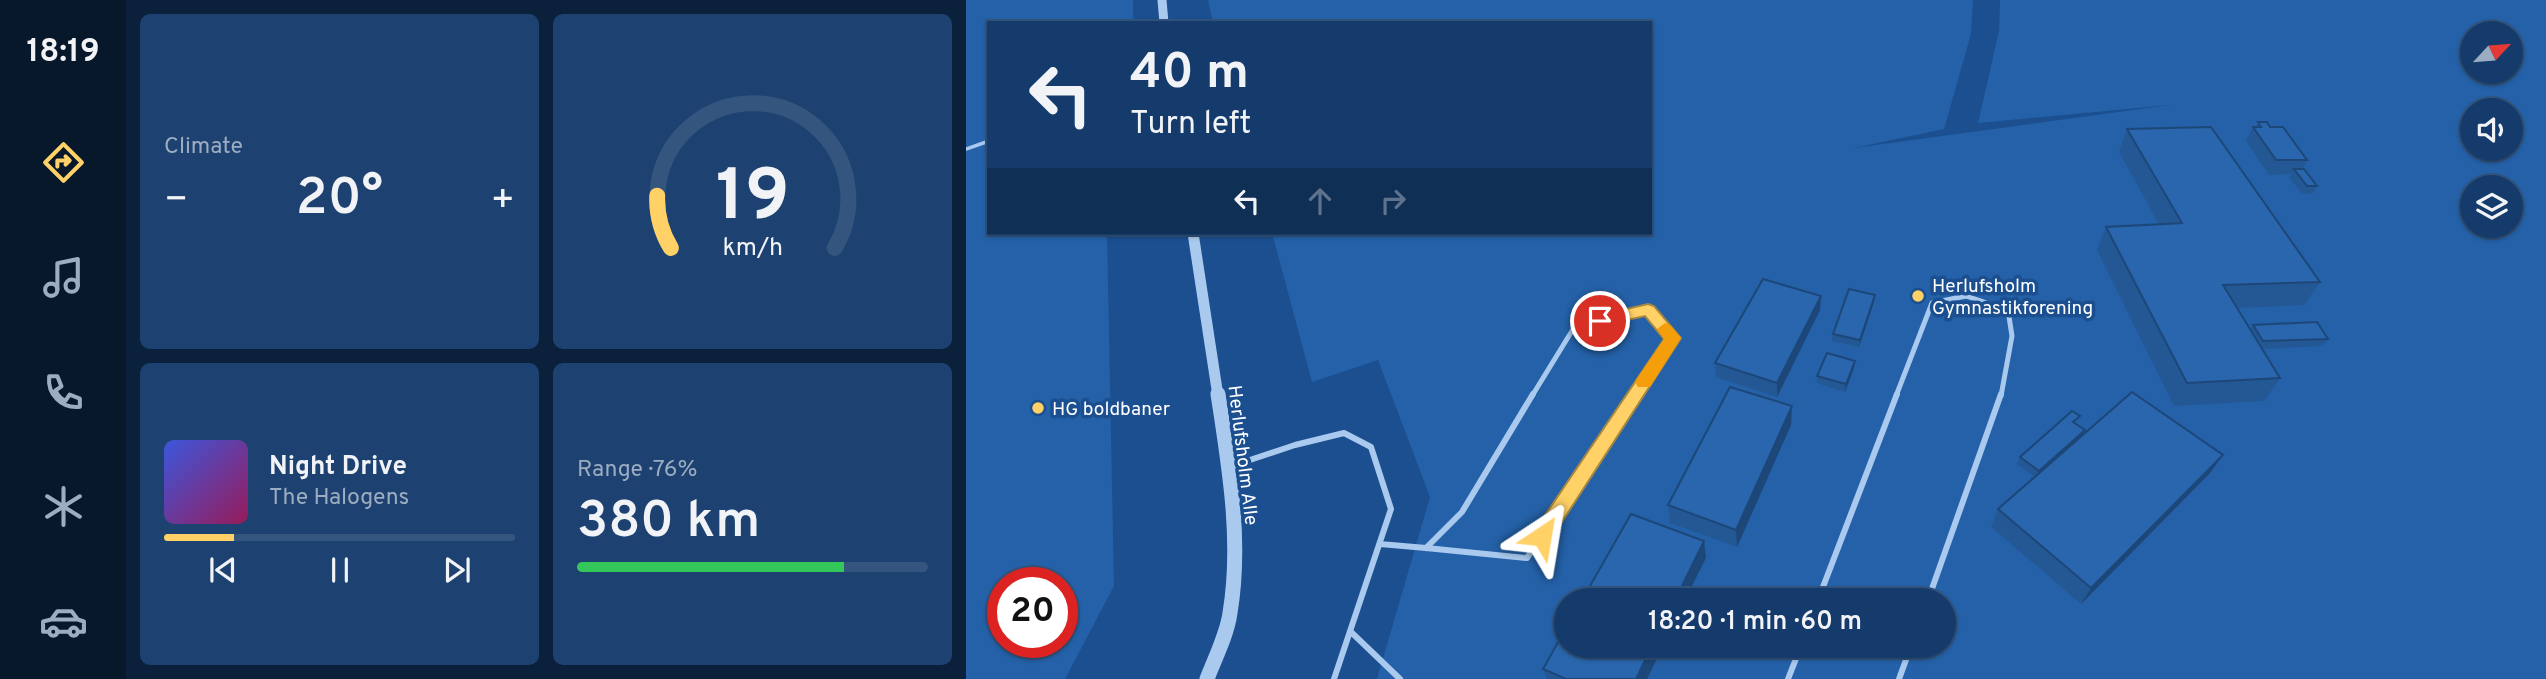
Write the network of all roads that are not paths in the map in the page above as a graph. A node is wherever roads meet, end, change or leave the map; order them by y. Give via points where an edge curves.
1 (1162, 0) edge
2 (1164, 21) edge
3 (987, 142) edge
4 (966, 149) edge
5 (1193, 235) edge
6 (1229, 467) junction
7 (1380, 544) junction
8 (1425, 549) junction
9 (1823, 588) edge
10 (1932, 588) edge
11 (1350, 631) junction
12 (1796, 658) edge
13 (1907, 658) edge
14 (1207, 679) edge
15 (1334, 679) edge
16 (1400, 679) edge
17 (1788, 679) edge
18 (1899, 679) edge

1 - 2 street
3 - 4 lane
5 - 6 street, Herlufsholm Alle
6 - 7 lane via 1344,433 1371,447 1391,509
6 - 14 street, Herlufsholm Alle via 1236,542 1230,615
7 - 8 lane
7 - 11 lane
8 - 8 lane via 1527,558 1673,338 1648,310 1575,326 1462,512
9 - 10 lane via 1932,303 1966,296 2008,310 2012,335 1999,405
11 - 15 lane
11 - 16 lane
12 - 17 lane
13 - 18 lane

